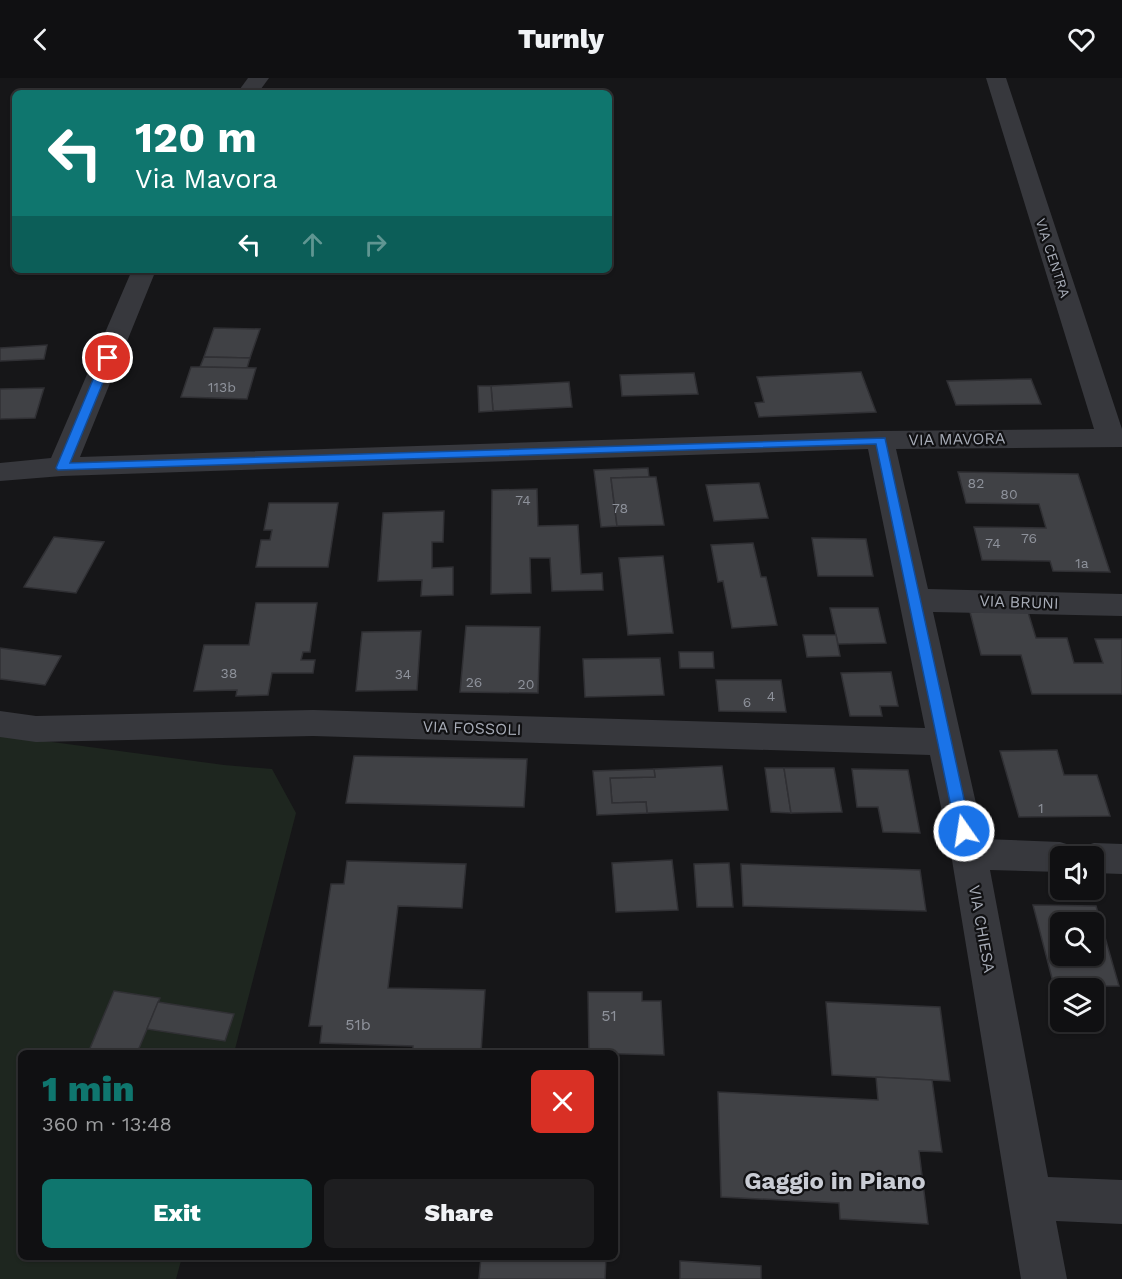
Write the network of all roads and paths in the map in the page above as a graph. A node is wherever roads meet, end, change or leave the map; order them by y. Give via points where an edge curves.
1 (260, 78) edge
2 (996, 78) edge
3 (250, 90) edge
4 (143, 273) edge
5 (1116, 438) edge
6 (880, 440) junction
7 (62, 468) junction
8 (0, 472) edge
9 (916, 600) junction
10 (1122, 605) edge
11 (0, 724) edge
12 (944, 742) junction
13 (969, 854) junction
14 (1050, 857) edge
15 (1104, 858) edge
16 (1122, 859) edge
17 (1029, 1198) junction
18 (1122, 1203) edge
19 (1044, 1279) edge

1 - 3 street
2 - 5 street, VIA CENTRA
4 - 7 street
5 - 6 street, VIA MAVORA
6 - 7 street, VIA MAVORA
6 - 9 street, VIA CHIESA
7 - 8 street, VIA MAVORA
9 - 10 street, VIA BRUNI
9 - 12 street, VIA CHIESA
11 - 12 street, VIA FOSSOLI via 48,729 313,723
12 - 13 street, VIA CHIESA
13 - 14 street
13 - 17 street, VIA CHIESA
15 - 16 street
17 - 18 street
17 - 19 street, VIA CHIESA

